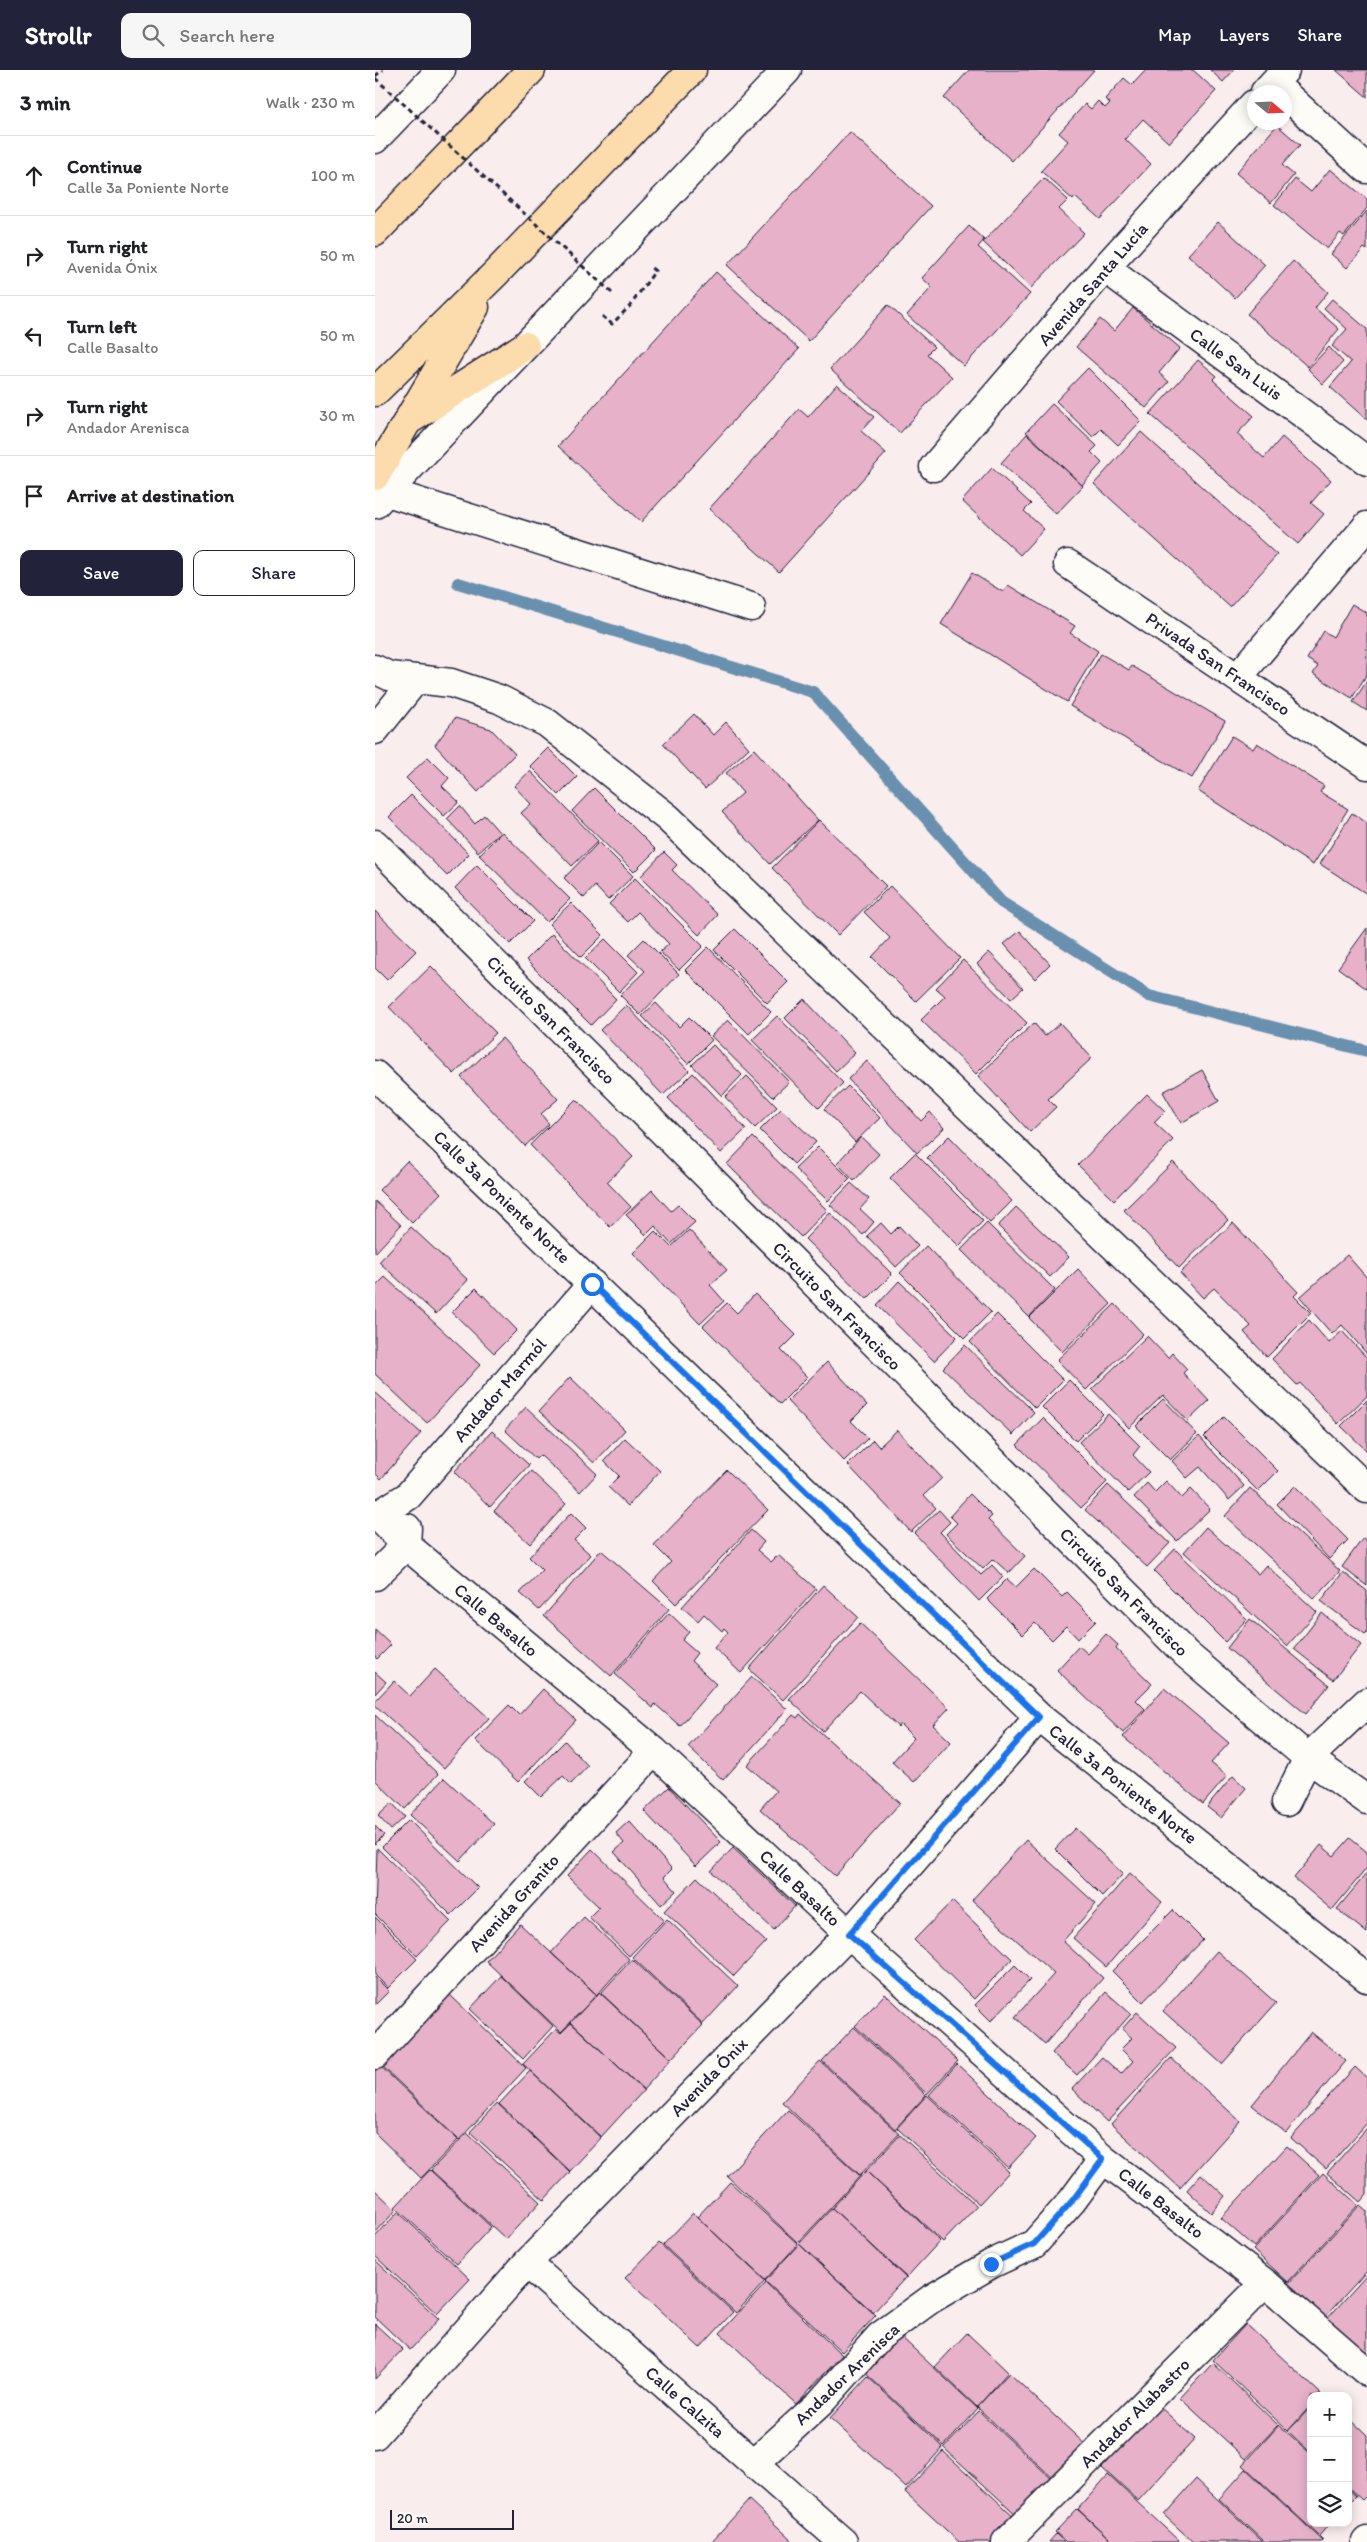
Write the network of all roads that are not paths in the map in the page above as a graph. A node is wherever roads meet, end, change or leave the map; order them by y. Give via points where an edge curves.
1 (441, 70) edge
2 (531, 70) edge
3 (692, 70) edge
4 (787, 70) edge
5 (1292, 99) edge
6 (1247, 113) edge
7 (375, 139) edge
8 (1367, 169) edge
9 (385, 217) edge
10 (375, 232) edge
11 (1105, 268) junction
12 (495, 274) junction
13 (525, 346) junction
14 (375, 392) edge
15 (405, 423) junction
16 (375, 440) edge
17 (1367, 461) edge
18 (934, 466) dead end
19 (379, 491) edge
20 (1367, 526) edge
21 (1068, 564) dead end
22 (751, 607) dead end
23 (375, 669) edge
24 (1238, 677) junction
25 (416, 679) junction
26 (375, 730) edge
27 (1367, 765) edge
28 (375, 844) edge
29 (375, 1075) edge
30 (592, 1284) junction
31 (1367, 1489) edge
32 (408, 1496) junction
33 (376, 1515) edge
34 (406, 1545) junction
35 (375, 1576) edge
36 (1367, 1702) edge
37 (1039, 1717) junction
38 (654, 1751) junction
39 (1308, 1758) junction
40 (1367, 1800) edge
41 (1286, 1802) dead end
42 (849, 1934) junction
43 (1367, 1978) edge
44 (375, 2055) edge
45 (1103, 2159) junction
46 (527, 2263) junction
47 (1265, 2284) junction
48 (1367, 2372) edge
49 (375, 2434) edge
50 (754, 2463) junction
51 (843, 2542) edge
52 (1006, 2542) edge

1 - 7 street
2 - 9 highway
3 - 12 highway
4 - 13 street
5 - 8 street
6 - 11 street, Avenida Santa Lucía
9 - 10 highway
11 - 17 street, Calle San Luis
11 - 18 street, Avenida Santa Lucía
12 - 14 highway
12 - 15 highway
13 - 15 highway
13 - 19 street
15 - 16 highway
15 - 19 highway
19 - 22 street
20 - 24 street
21 - 24 street, Privada San Francisco
23 - 25 street via 389,676
24 - 27 street, Privada San Francisco
25 - 26 street
25 - 31 street via 451,683 499,699 547,723 668,818
28 - 39 street, Circuito San Francisco via 1186,1654
29 - 30 street, Calle 3a Poniente Norte
30 - 32 street, Andador Marmól
30 - 37 street, Calle 3a Poniente Norte
32 - 33 street, Andador Marmól
32 - 34 street
33 - 34 street, Calle Basalto
34 - 35 street
34 - 38 street, Calle Basalto
36 - 39 street
37 - 42 street, Avenida Ónix
37 - 43 street, Calle 3a Poniente Norte
38 - 42 street, Calle Basalto
38 - 44 street, Avenida Granito
39 - 40 street, Circuito San Francisco
39 - 41 street
42 - 45 street, Calle Basalto
42 - 46 street, Avenida Ónix
45 - 47 street, Calle Basalto
45 - 50 street, Andador Arenisca via 1034,2244 991,2264 931,2299 880,2336 820,2403
46 - 49 street, Avenida Ónix
46 - 50 street, Calle Calzita
47 - 48 street, Calle Basalto
47 - 52 street, Andador Alabastro
50 - 51 street, Calle Calzita

